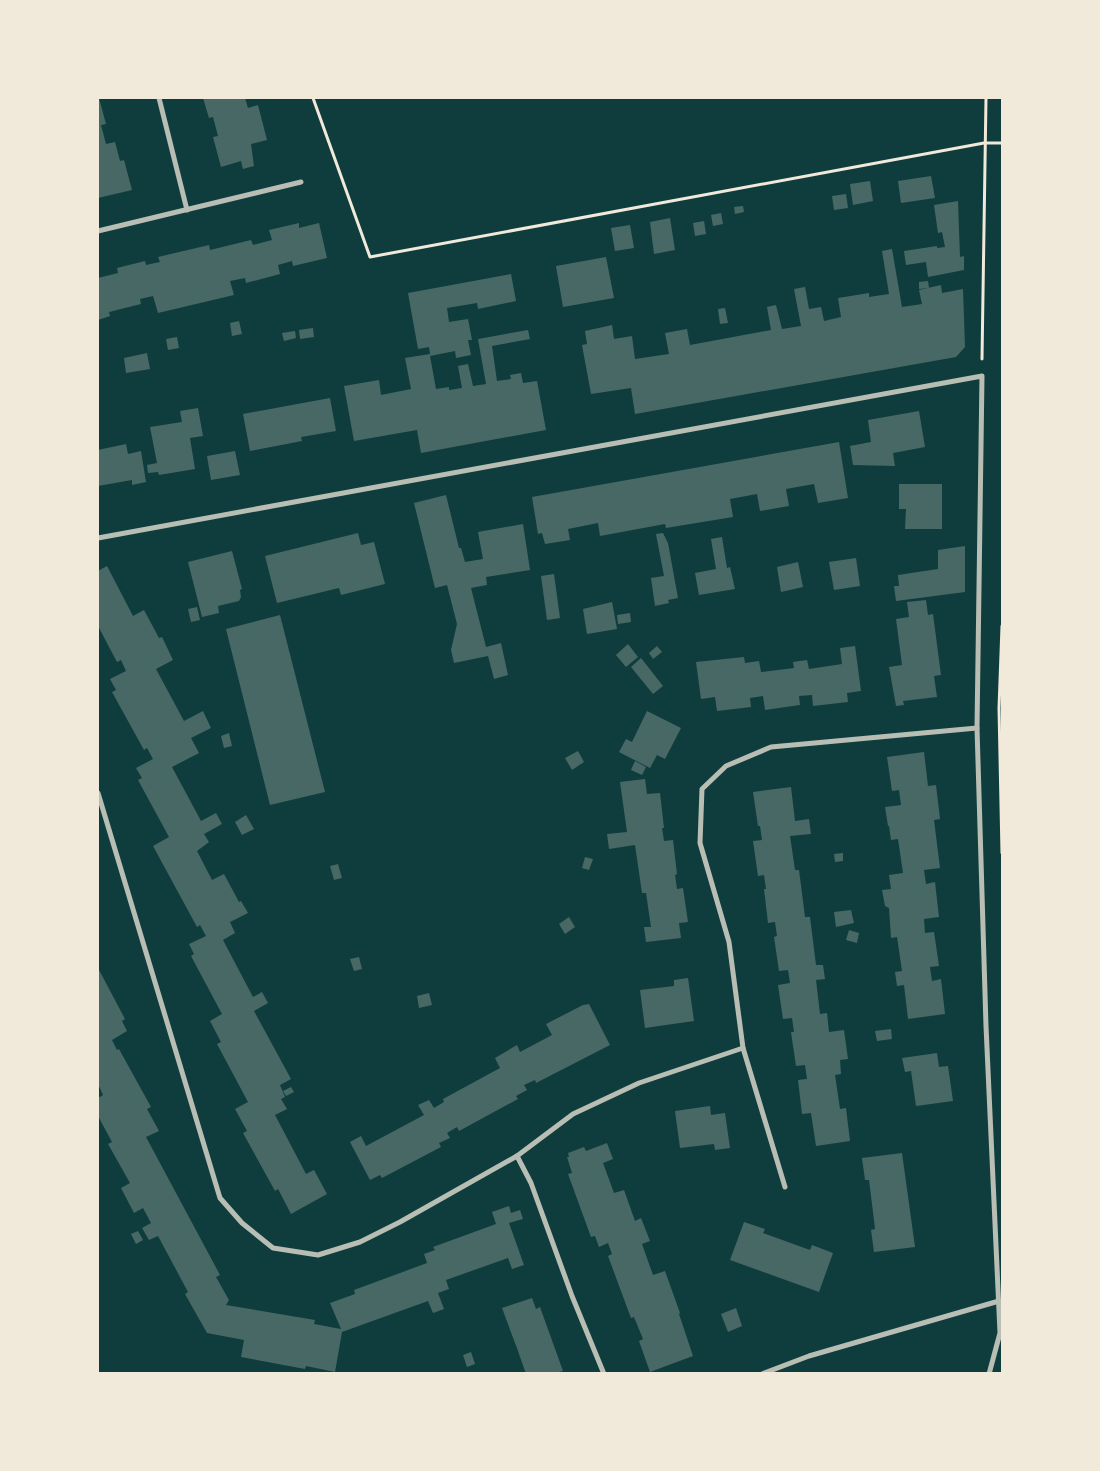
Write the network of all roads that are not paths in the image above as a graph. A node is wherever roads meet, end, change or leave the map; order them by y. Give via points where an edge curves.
1 (159, 98) edge
2 (301, 182) dead end
3 (187, 210) junction
4 (98, 231) edge
5 (98, 538) edge
6 (977, 728) junction
7 (98, 793) edge
8 (744, 1048) junction
9 (517, 1156) junction
10 (785, 1187) dead end
11 (999, 1301) junction
12 (604, 1374) edge
13 (762, 1374) edge
14 (989, 1374) edge

1 - 3 street
2 - 3 street
3 - 4 street
5 - 6 street via 982,376
6 - 8 street via 770,747 726,766 702,789 700,844 729,942
6 - 11 street
7 - 9 street via 220,1198 242,1223 273,1248 318,1255 360,1242
8 - 9 street via 639,1084 581,1110
8 - 10 street
9 - 12 street via 531,1183
11 - 13 street via 809,1356
11 - 14 street via 1000,1333

